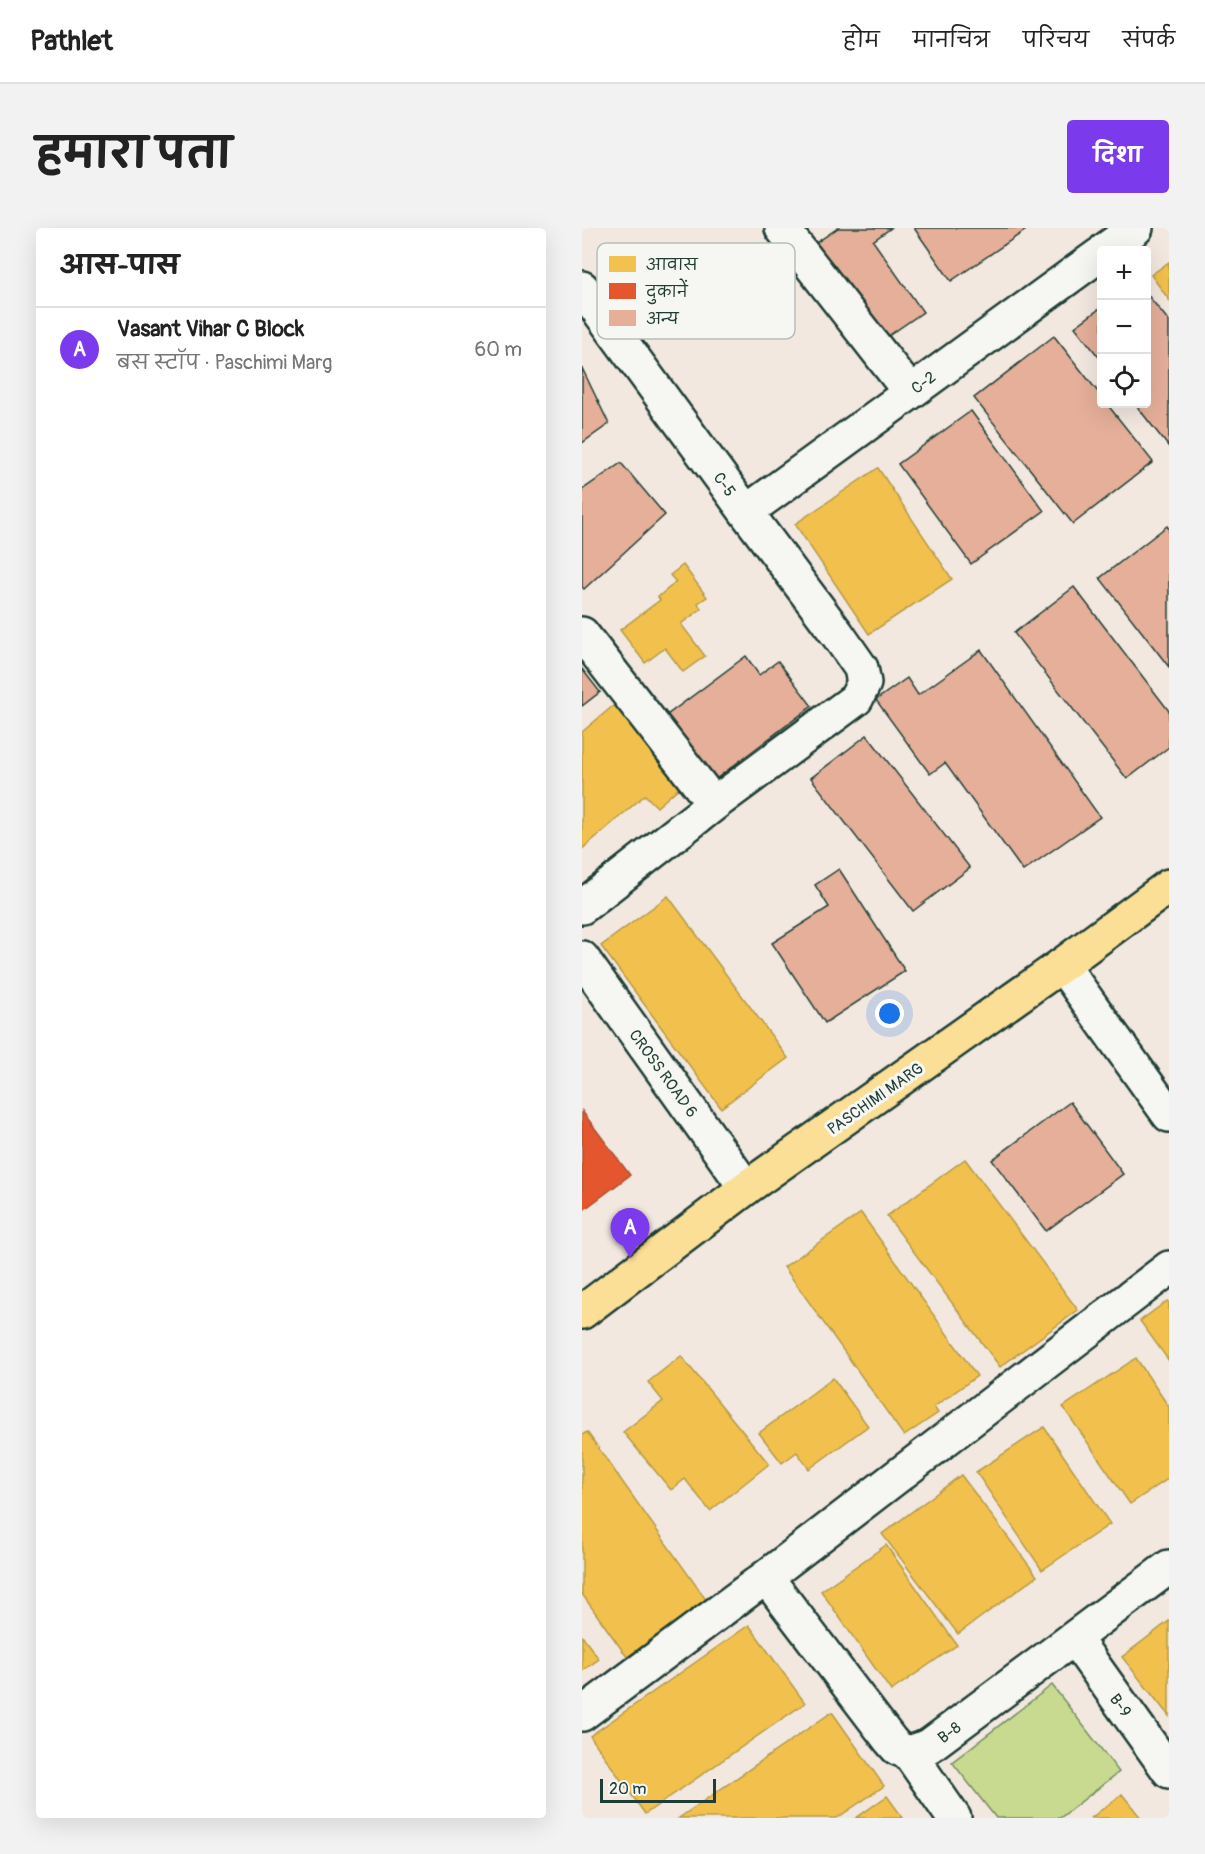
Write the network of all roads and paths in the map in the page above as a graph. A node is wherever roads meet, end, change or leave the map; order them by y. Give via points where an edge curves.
1 (782, 228) edge
2 (1136, 228) edge
3 (794, 243) edge
4 (795, 245) edge
5 (1111, 246) edge
6 (1097, 256) edge
7 (582, 288) edge
8 (597, 308) edge
9 (619, 339) edge
10 (910, 392) junction
11 (746, 512) junction
12 (582, 634) edge
13 (714, 804) junction
14 (1169, 886) edge
15 (582, 907) edge
16 (582, 958) edge
17 (1062, 965) junction
18 (1169, 1115) edge
19 (747, 1188) junction
20 (1169, 1268) edge
21 (582, 1312) edge
22 (1169, 1567) edge
23 (766, 1577) junction
24 (1074, 1638) junction
25 (582, 1714) edge
26 (909, 1753) junction
27 (1169, 1771) edge
28 (954, 1818) edge

1 - 3 street
2 - 5 street, C-2
4 - 10 street
6 - 10 street, C-2
7 - 8 street, C-5
9 - 11 street, C-5
10 - 11 street, C-2
11 - 13 street, C-5 via 861,668 864,683 856,699
12 - 13 street
13 - 15 street
14 - 17 main road, PASCHIMI MARG
16 - 19 street, CROSS ROAD 6
17 - 18 street
17 - 19 main road, PASCHIMI MARG
19 - 21 main road, PASCHIMI MARG
20 - 23 street
22 - 24 street, B-8
23 - 25 street
23 - 26 street via 890,1740
24 - 26 street, B-8 via 929,1746
24 - 27 street, B-9
26 - 28 street

